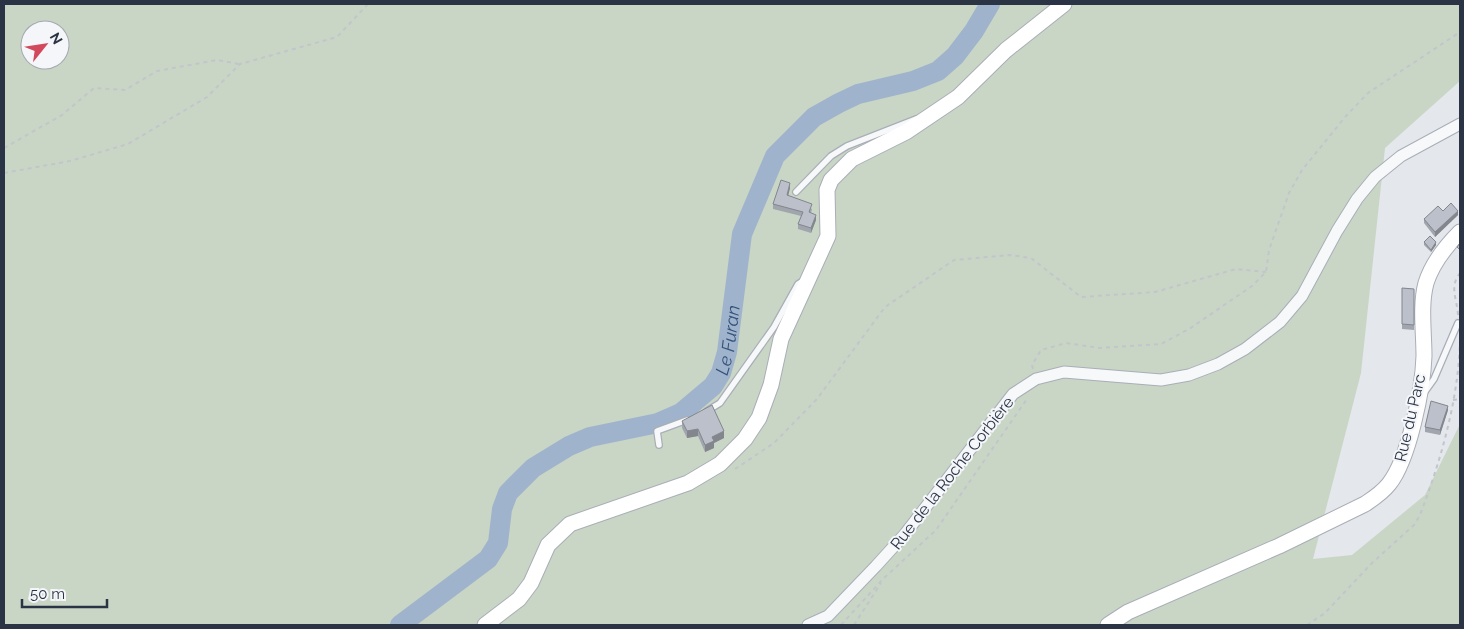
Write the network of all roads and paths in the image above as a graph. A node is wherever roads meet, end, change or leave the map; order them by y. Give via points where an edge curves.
1 (368, 4) edge
2 (1064, 4) edge
3 (1460, 32) edge
4 (240, 64) junction
5 (933, 114) junction
6 (1460, 124) edge
7 (4, 148) edge
8 (4, 173) edge
9 (796, 192) dead end
10 (1460, 232) edge
11 (1266, 272) junction
12 (810, 274) junction
13 (1458, 323) dead end
14 (1036, 379) junction
15 (1460, 399) edge
16 (1453, 400) dead end
17 (1416, 405) junction
18 (702, 413) edge
19 (696, 416) edge
20 (659, 445) dead end
21 (729, 472) dead end
22 (883, 579) junction
23 (485, 625) edge
24 (808, 625) edge
25 (841, 625) edge
26 (854, 625) edge
27 (1108, 625) edge

1 - 4 path via 337,37
2 - 5 street via 1006,50 958,97
3 - 11 path via 1368,93 1302,170 1289,193 1269,250
4 - 7 path via 217,60 157,71 124,90 94,88 62,115
4 - 8 path via 207,97 128,144 70,161
5 - 9 lane via 847,146 831,156
5 - 12 street via 906,132 852,159 831,180 827,190 828,236
6 - 14 street, Rue de la Roche Corbière via 1401,156 1375,177 1337,231 1302,296 1280,322 1245,349 1189,375 1161,380 1064,372
10 - 17 street, Rue du Parc via 1438,259 1426,283 1424,358
11 - 14 path via 1252,286 1161,344 1100,348 1066,343 1041,350 1032,365
11 - 21 path via 1236,269 1154,292 1081,297 1031,258 1010,255 954,260 885,307 817,399 758,454
12 - 18 lane via 798,284 774,327 720,403
12 - 23 street via 781,339 771,385 759,418 745,438 720,464 688,482 570,524 548,546 531,583 519,600
13 - 17 lane via 1434,379
14 - 22 path via 1033,389 936,530
14 - 24 street, Rue de la Roche Corbière via 1013,394 905,534 876,566 828,616
15 - 16 path
17 - 27 street, Rue du Parc via 1405,453 1389,484 1378,496 1251,558 1128,612
19 - 20 lane via 657,431
22 - 25 path
22 - 26 path

